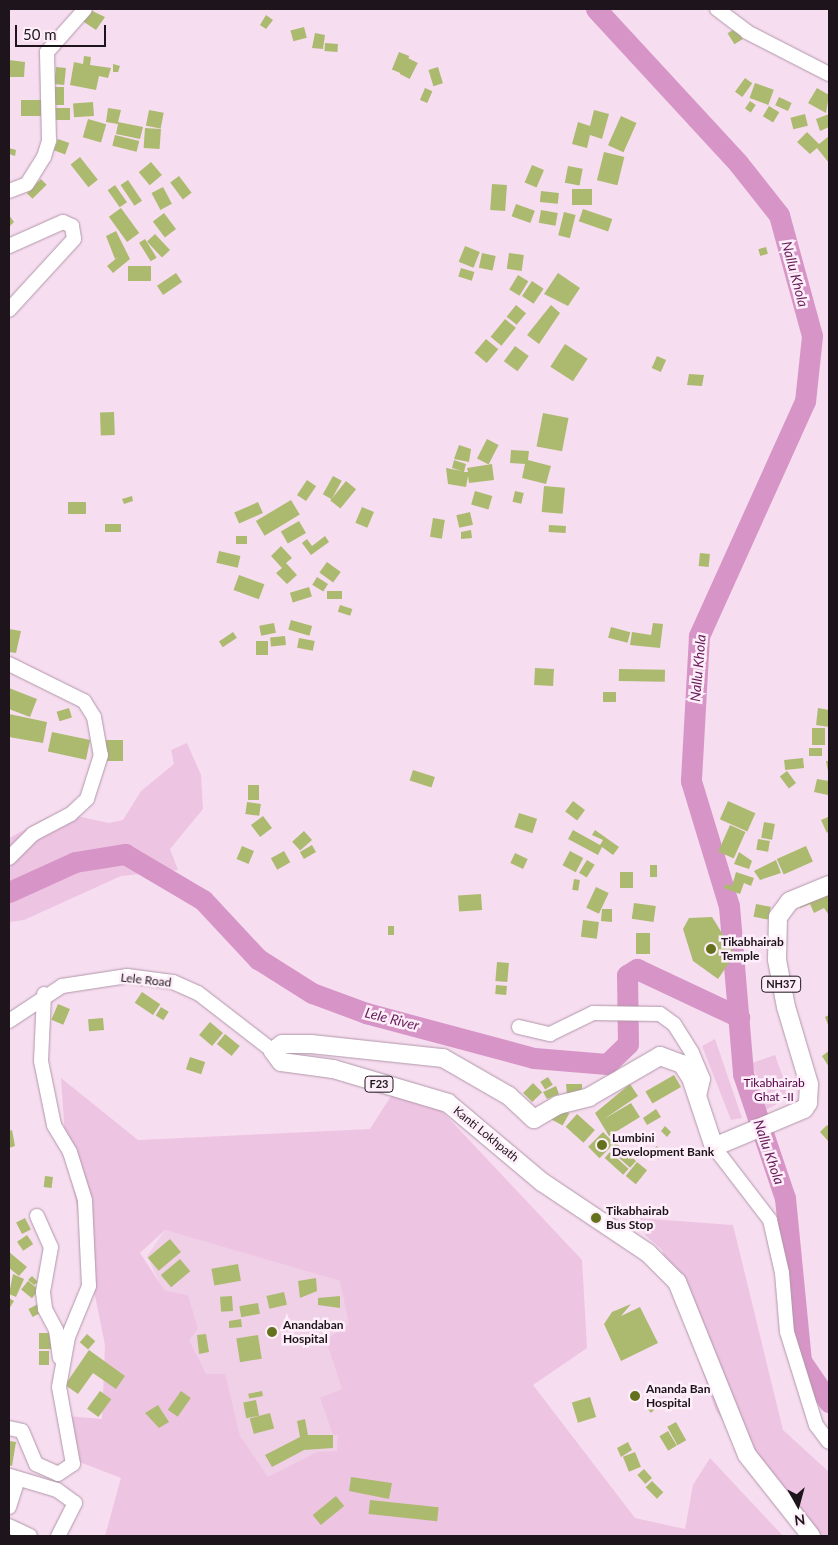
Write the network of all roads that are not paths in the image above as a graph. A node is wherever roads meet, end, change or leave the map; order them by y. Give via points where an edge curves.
1 (85, 9) edge
2 (717, 9) edge
3 (829, 74) edge
4 (9, 191) edge
5 (9, 246) edge
6 (9, 310) edge
7 (9, 664) edge
8 (9, 858) edge
9 (829, 885) edge
10 (44, 994) junction
11 (9, 1021) edge
12 (519, 1027) dead end
13 (273, 1051) junction
14 (698, 1102) junction
15 (714, 1147) junction
16 (37, 1216) dead end
17 (62, 1371) junction
18 (9, 1428) edge
19 (829, 1442) edge
20 (9, 1507) edge
21 (9, 1526) edge
22 (30, 1536) edge
23 (58, 1536) edge
24 (811, 1536) edge

1 - 4 street via 47,52 49,141 44,157 27,184
2 - 3 street via 747,32
5 - 6 street via 63,222 72,226 74,239
7 - 8 street via 84,700 94,717 102,755 87,799 72,814 33,834
9 - 15 main road, NH37 via 790,901 778,917 777,960 810,1096 804,1109
10 - 11 street, Lele Road
10 - 13 street, Lele Road via 103,977 173,982 229,1013
10 - 17 street via 41,1061 54,1125 70,1152 85,1200 89,1286 68,1337
12 - 14 street via 550,1034 593,1012 617,1010 660,1014 674,1024 702,1078
13 - 14 main road via 282,1044 311,1044 443,1058 509,1096 534,1119 558,1105 590,1097 660,1056 682,1064
13 - 24 main road, Kanti Lokhpath / F23 via 281,1062 333,1069 448,1103 542,1182 648,1253 677,1282 747,1455
14 - 15 main road
15 - 19 street via 770,1220 782,1272 787,1332 816,1425
16 - 17 street via 51,1247 43,1292 45,1309 56,1330
17 - 18 street via 59,1387 73,1464 58,1474 36,1464 22,1431
20 - 23 street via 14,1477 57,1490 75,1503
21 - 22 street

